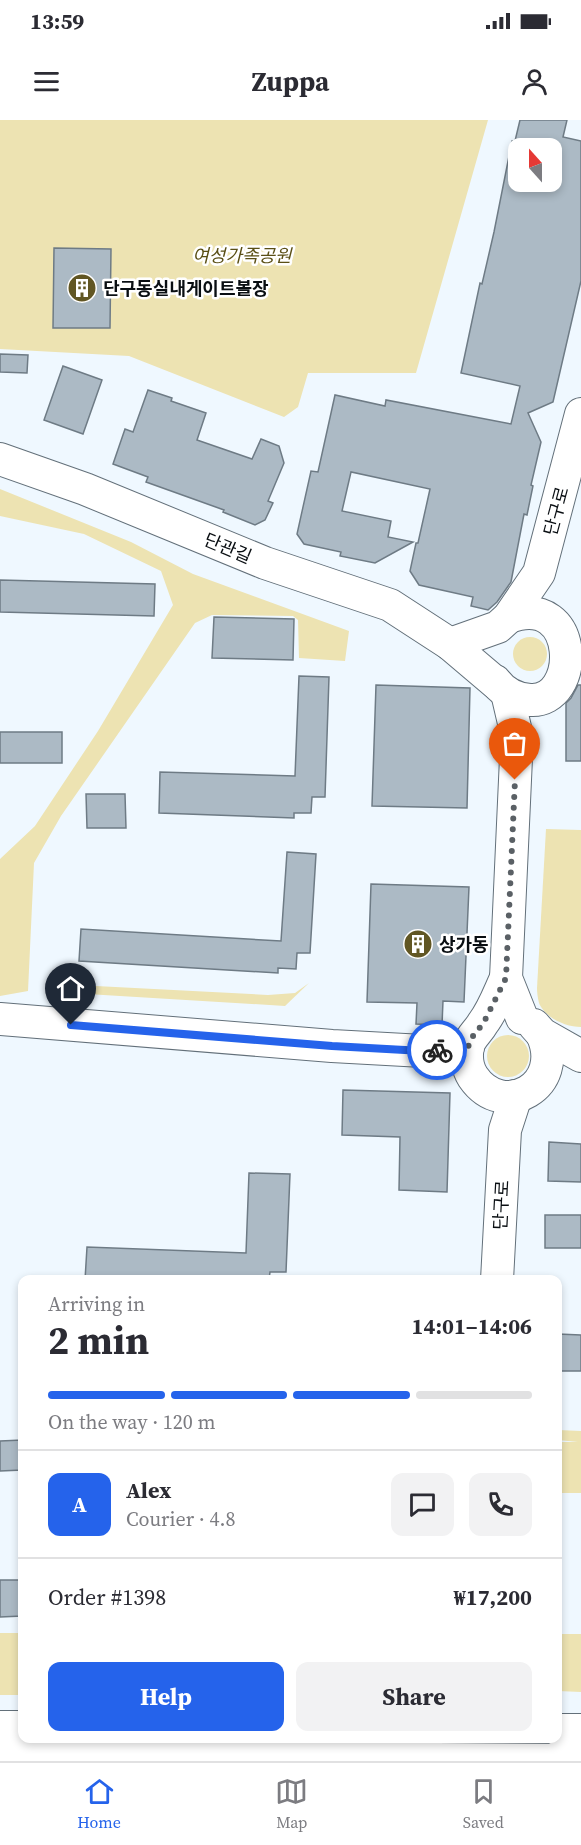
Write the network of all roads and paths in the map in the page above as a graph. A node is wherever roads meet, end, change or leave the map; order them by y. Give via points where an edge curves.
1 (581, 414) edge
2 (0, 459) edge
3 (539, 573) junction
4 (503, 622) junction
5 (568, 632) edge
6 (450, 644) junction
7 (566, 683) edge
8 (501, 688) junction
9 (517, 736) junction
10 (506, 978) junction
11 (0, 1019) edge
12 (532, 1026) junction
13 (581, 1056) edge
14 (486, 1067) junction
15 (546, 1071) junction
16 (497, 1275) edge
17 (0, 1727) edge
18 (18, 1727) edge
19 (562, 1730) edge
20 (581, 1730) edge
21 (469, 1749) edge
22 (0, 1756) edge
23 (581, 1760) edge

1 - 3 street, 단구로
2 - 6 street, 단관길 via 85,489 265,563 390,605
3 - 4 street
3 - 5 street
4 - 5 street via 531,613
4 - 6 street
4 - 8 street via 490,640 487,655 489,670
5 - 7 street via 575,651
6 - 8 street, 단관길
7 - 8 street via 534,700 525,700
7 - 9 street
8 - 9 street
9 - 10 street
10 - 12 street
10 - 14 street
11 - 14 street via 423,1051
12 - 13 street
12 - 14 street via 509,1016 495,1017
12 - 15 street via 547,1046
13 - 15 street
14 - 15 street via 529,1091
14 - 16 street, 단구로 via 505,1130
17 - 18 street
19 - 20 street
21 - 22 street
21 - 23 street

